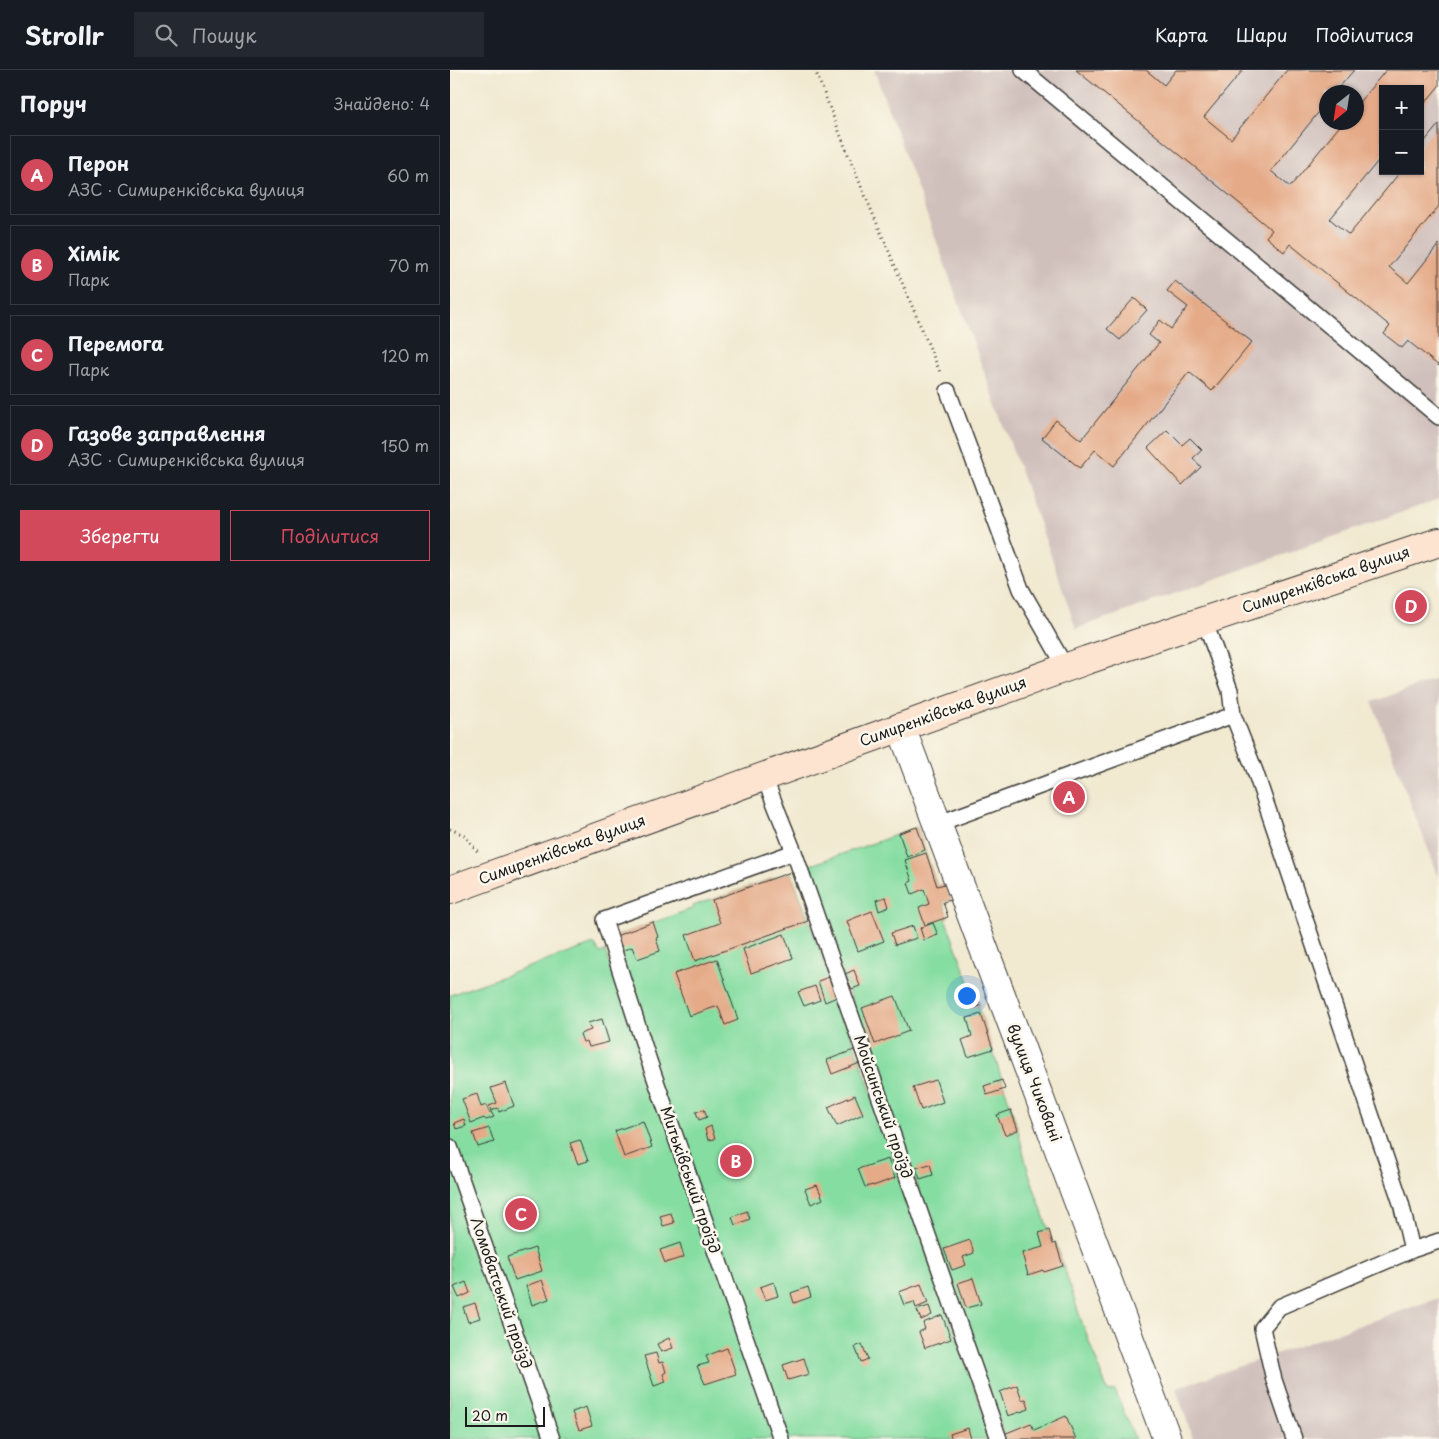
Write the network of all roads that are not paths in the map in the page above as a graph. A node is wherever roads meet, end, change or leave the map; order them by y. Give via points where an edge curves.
1 (1023, 70) edge
2 (948, 391) road end
3 (1439, 417) edge
4 (1439, 542) edge
5 (1204, 620) junction
6 (1066, 668) junction
7 (1233, 715) junction
8 (901, 727) junction
9 (764, 777) junction
10 (937, 824) junction
11 (794, 852) junction
12 (450, 890) edge
13 (450, 1147) edge
14 (1439, 1241) edge
15 (1412, 1250) junction
16 (552, 1439) edge
17 (781, 1439) edge
18 (999, 1439) edge
19 (1167, 1439) edge
20 (1294, 1439) edge

1 - 3 lane
2 - 6 lane via 1021,589
4 - 5 main road, Симиренківська вулиця
5 - 6 main road, Симиренківська вулиця
5 - 7 lane via 1230,690
6 - 8 main road, Симиренківська вулиця
7 - 10 lane
7 - 15 lane via 1401,1203
8 - 9 main road, Симиренківська вулиця
8 - 10 street, вулиця Чиковані
9 - 11 lane, Мойсинський проїзд
9 - 12 main road, Симиренківська вулиця
10 - 19 street, вулиця Чиковані
11 - 17 lane, Митьківський проїзд via 604,920
11 - 18 lane, Мойсинський проїзд
13 - 16 lane, Ломоватський проїзд
14 - 15 lane
15 - 20 lane via 1279,1307 1262,1328 1274,1380

